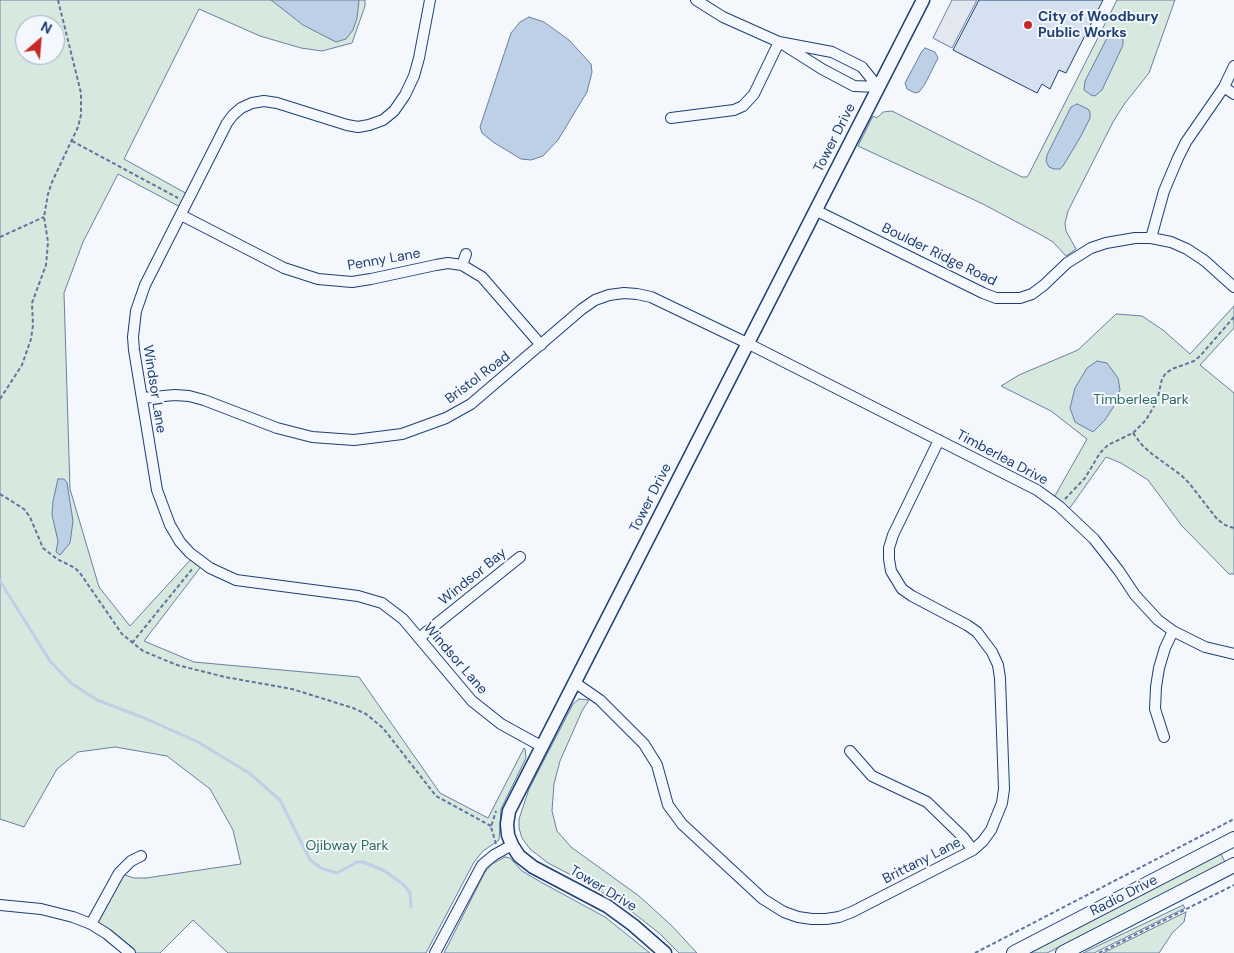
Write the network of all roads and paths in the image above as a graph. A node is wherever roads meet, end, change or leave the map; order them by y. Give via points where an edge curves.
1 (58, 0) edge
2 (430, 0) edge
3 (696, 0) edge
4 (922, 0) edge
5 (779, 42) junction
6 (1234, 66) edge
7 (878, 87) junction
8 (1224, 87) junction
9 (1234, 94) edge
10 (671, 118) dead end
11 (72, 142) junction
12 (187, 204) junction
13 (815, 210) junction
14 (182, 215) junction
15 (44, 217) junction
16 (0, 237) edge
17 (1152, 238) junction
18 (466, 254) dead end
19 (462, 265) junction
20 (1234, 286) edge
21 (1234, 316) edge
22 (747, 343) junction
23 (541, 345) junction
24 (142, 398) junction
25 (0, 399) edge
26 (1133, 433) junction
27 (939, 440) junction
28 (0, 494) edge
29 (1059, 506) junction
30 (1234, 528) edge
31 (520, 556) dead end
32 (199, 561) junction
33 (1173, 631) junction
34 (419, 638) junction
35 (132, 643) junction
36 (1234, 654) edge
37 (574, 682) junction
38 (1164, 737) dead end
39 (541, 746) junction
40 (850, 751) dead end
41 (1234, 819) edge
42 (491, 826) dead end
43 (1234, 839) edge
44 (512, 845) junction
45 (972, 850) junction
46 (141, 856) dead end
47 (1234, 865) edge
48 (1234, 885) edge
49 (0, 905) edge
50 (92, 924) junction
51 (130, 953) edge
52 (435, 953) edge
53 (665, 953) edge
54 (975, 953) edge
55 (1014, 953) edge
56 (1063, 953) edge
57 (1099, 953) edge

1 - 11 path via 81,93 82,115
2 - 12 street, Windsor Lane via 414,76 394,111 383,120 358,127 277,103 252,103 241,108 227,123
3 - 5 street via 723,18
4 - 7 street, Tower Drive
5 - 7 street via 854,86
5 - 7 street via 832,52 862,66
5 - 10 street via 754,94 743,106
6 - 8 street
7 - 13 street, Tower Drive
8 - 9 street
8 - 17 street via 1178,158 1164,191
11 - 12 path
11 - 15 path via 52,182
12 - 14 street, Windsor Lane
13 - 17 street, Boulder Ridge Road via 996,298 1020,298 1032,294 1078,256 1106,242
13 - 22 street, Tower Drive
14 - 19 street, Penny Lane via 284,268 318,279 352,282 448,263
14 - 24 street, Windsor Lane via 145,285 136,311 133,337
15 - 16 path
15 - 25 path via 48,242 46,265 32,303 31,339 22,365
17 - 20 street, Boulder Ridge Road via 1187,249
18 - 19 street
19 - 23 street via 482,277
21 - 26 path via 1200,356 1166,373 1157,401 1146,420
22 - 23 street, Bristol Road via 651,297 624,293 596,300
22 - 27 street, Timberlea Drive
22 - 37 street, Tower Drive
23 - 24 street, Bristol Road via 471,404 446,418 402,434 379,438 344,440 312,437 277,428 189,396
24 - 32 street, Windsor Lane via 153,473 163,509 180,542
26 - 29 path via 1108,445 1085,478
26 - 30 path via 1152,454 1189,483 1217,519
27 - 29 street, Timberlea Drive via 1018,479
27 - 45 street, Brittany Lane via 893,535 889,559 891,571 902,589 968,624 978,632 998,665 1004,789 991,830
28 - 35 path via 24,509 43,548 80,573
29 - 33 street, Timberlea Drive via 1106,553 1146,608
31 - 34 street, Windsor Bay
32 - 34 street, Windsor Lane via 236,580 369,598 394,611
32 - 35 path
33 - 36 street, Timberlea Drive via 1205,647
33 - 38 street via 1164,648 1156,688 1155,709
34 - 39 street, Windsor Lane via 479,707 501,724
35 - 42 path via 177,665 292,689 366,714 383,728 436,796
37 - 39 street, Tower Drive
37 - 45 street, Brittany Lane via 600,700 644,744 657,765 668,805 682,824 763,898 784,912 812,919 839,917
39 - 44 street, Tower Drive via 509,811 507,828
40 - 45 street via 872,776 927,802
41 - 54 path
43 - 55 main road, Radio Drive
44 - 52 street via 482,865
44 - 53 street, Tower Drive via 526,862 607,906
46 - 50 street via 119,873
47 - 56 main road, Radio Drive
48 - 57 path
49 - 50 street via 57,912
50 - 51 street

